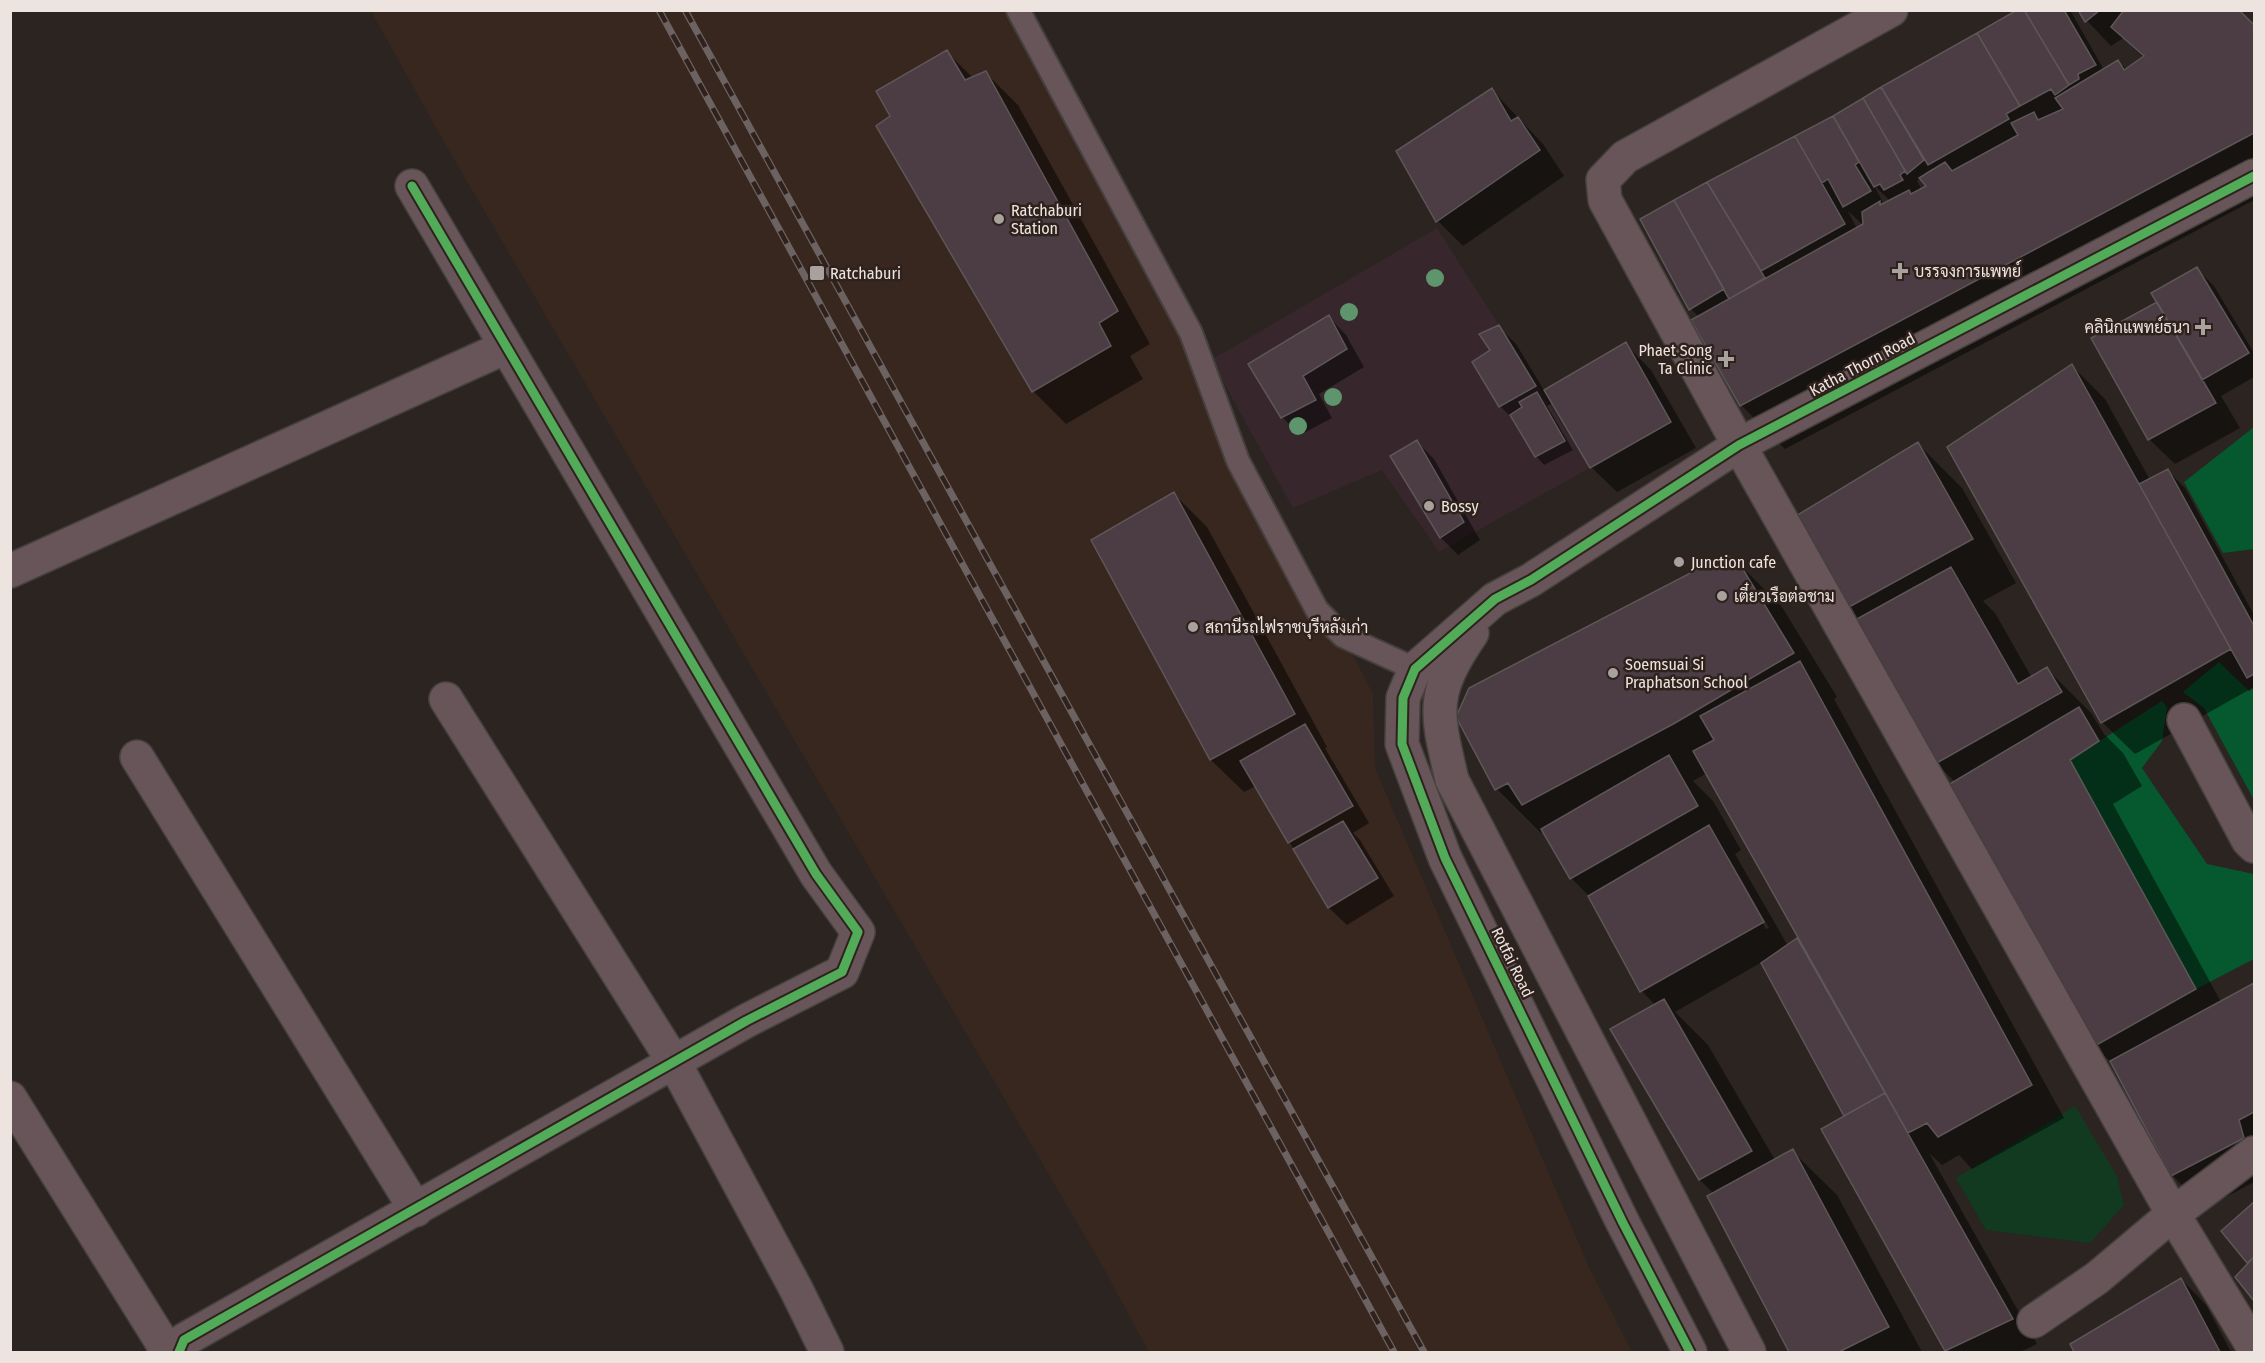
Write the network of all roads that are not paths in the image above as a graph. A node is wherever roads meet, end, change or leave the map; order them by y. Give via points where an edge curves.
1 (1018, 10) edge
2 (1891, 10) edge
3 (2254, 176) edge
4 (412, 186) dead end
5 (506, 347) junction
6 (1739, 445) junction
7 (10, 572) edge
8 (1495, 599) junction
9 (1415, 669) junction
10 (446, 699) dead end
11 (2184, 720) dead end
12 (137, 757) dead end
13 (2254, 846) edge
14 (675, 1064) junction
15 (10, 1098) edge
16 (2254, 1153) edge
17 (416, 1209) junction
18 (2173, 1214) junction
19 (2034, 1321) dead end
20 (2254, 1348) edge
21 (168, 1353) edge
22 (178, 1353) edge
23 (826, 1353) edge
24 (1690, 1353) edge
25 (1749, 1353) edge

1 - 9 lane via 1191,333 1238,461 1317,610 1343,636
2 - 6 street via 1625,157 1603,180 1605,200
3 - 6 street, Katha Thorn Road
4 - 5 street
5 - 7 street
5 - 14 street via 816,874 858,932 842,972 746,1021
6 - 8 street, Katha Thorn Road via 1531,580
6 - 18 street
8 - 9 street, Rotfai Road
8 - 25 street, Rotfai Road via 1451,665 1440,695 1439,725 1452,780
9 - 24 street, Rotfai Road via 1403,698 1402,744 1445,858
10 - 14 street
11 - 13 street
12 - 17 street
14 - 17 street
14 - 23 street via 796,1289
15 - 21 street
16 - 18 street
17 - 22 street via 184,1340
18 - 19 street via 2097,1278
18 - 20 street

